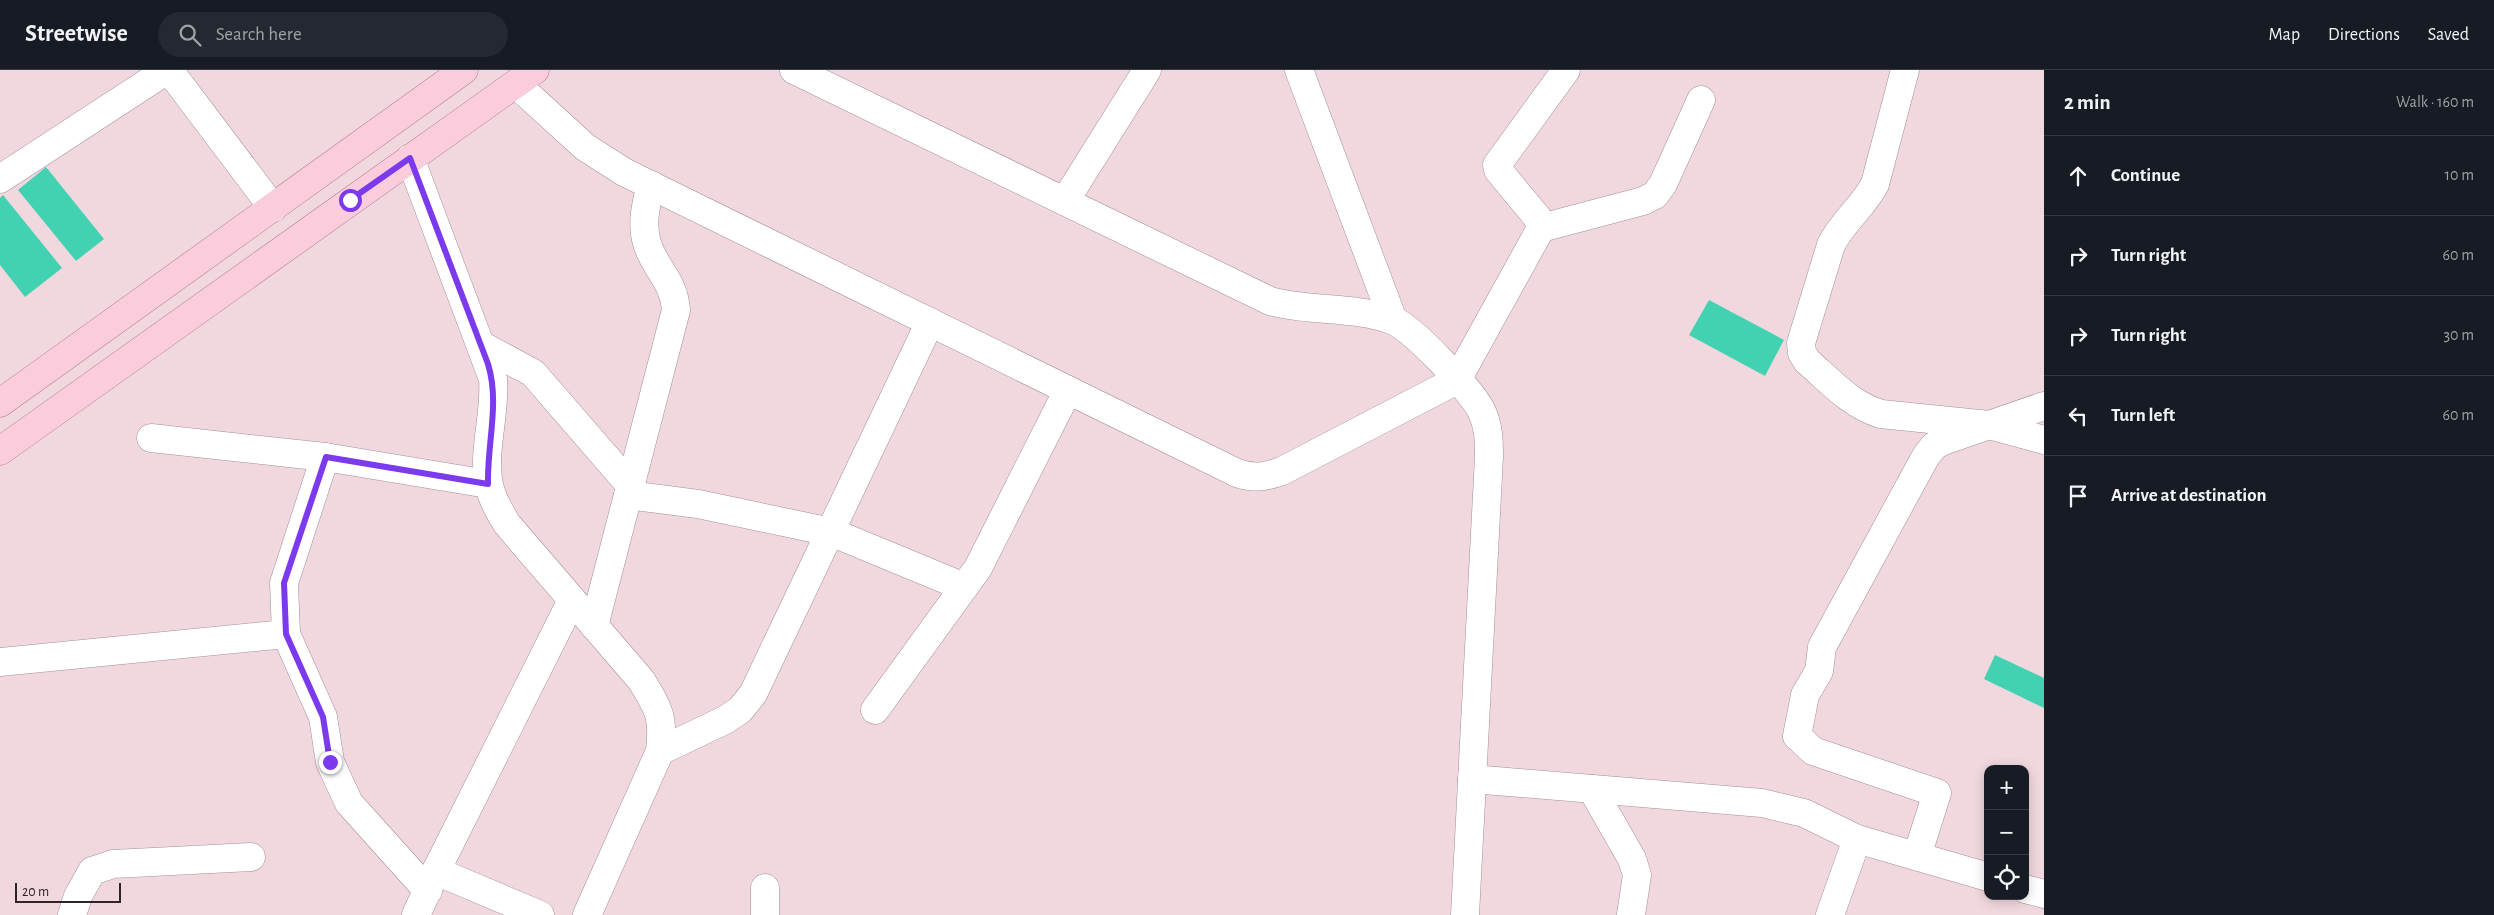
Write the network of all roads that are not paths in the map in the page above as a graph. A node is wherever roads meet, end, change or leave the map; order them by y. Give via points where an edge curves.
1 (168, 70) edge
2 (464, 70) edge
3 (794, 70) edge
4 (1147, 70) edge
5 (1299, 70) edge
6 (1566, 70) edge
7 (1905, 70) edge
8 (525, 77) edge
9 (1701, 100) dead end
10 (410, 158) junction
11 (0, 179) edge
12 (650, 185) junction
13 (1066, 201) junction
14 (273, 208) junction
15 (1541, 228) junction
16 (1393, 320) junction
17 (930, 322) junction
18 (481, 345) junction
19 (1457, 380) junction
20 (1068, 390) junction
21 (0, 404) edge
22 (2044, 406) edge
23 (1989, 425) junction
24 (151, 438) dead end
25 (2044, 440) edge
26 (0, 451) edge
27 (326, 457) junction
28 (488, 484) junction
29 (629, 490) junction
30 (831, 532) junction
31 (964, 587) junction
32 (572, 600) junction
33 (594, 626) junction
34 (286, 634) junction
35 (0, 662) edge
36 (875, 710) dead end
37 (660, 751) junction
38 (1472, 779) junction
39 (1592, 789) junction
40 (1857, 839) junction
41 (1917, 856) junction
42 (251, 857) dead end
43 (1984, 877) edge
44 (2029, 890) edge
45 (427, 892) edge
46 (2044, 894) edge
47 (72, 915) edge
48 (540, 915) edge
49 (586, 915) edge
50 (1464, 915) edge
51 (1631, 915) edge
52 (1830, 915) edge

1 - 11 street
1 - 14 street
2 - 14 main road
3 - 13 street
4 - 13 street
5 - 16 street
6 - 15 street via 1497,165 1537,217
7 - 23 street via 1875,184 1831,244 1801,343 1802,353 1858,406 1869,411
8 - 10 main road
8 - 12 street via 603,160
9 - 15 street via 1655,195
10 - 18 street
10 - 26 main road
12 - 17 street
12 - 29 street via 644,212 647,244 670,283 676,310
13 - 16 street via 1270,301
14 - 21 main road
15 - 19 street
16 - 19 street via 1407,328
17 - 20 street
17 - 30 street
18 - 28 street via 493,379 494,397
18 - 29 street via 533,373
19 - 20 street via 1282,471 1251,478
19 - 38 street via 1473,396 1489,434
20 - 31 street via 978,568
22 - 23 street
23 - 25 street
23 - 41 street via 1934,446 1926,456 1822,647 1820,671 1805,695 1797,736 1813,751 1937,793
24 - 27 street
27 - 28 street
27 - 34 street via 284,583
28 - 32 street via 507,524
29 - 30 street
29 - 33 street
30 - 31 street
30 - 37 street via 753,694 740,710 725,720
31 - 36 street
32 - 33 street
32 - 45 street
33 - 37 street via 641,680 656,704 663,727
34 - 35 street
34 - 45 street via 323,717 330,762 349,803
37 - 49 street
38 - 39 street
38 - 50 street
39 - 40 street via 1762,803 1804,812
39 - 51 street via 1632,859 1637,875
40 - 41 street
40 - 52 street
41 - 43 street
42 - 47 street via 113,864 92,871
44 - 46 street
45 - 48 street

